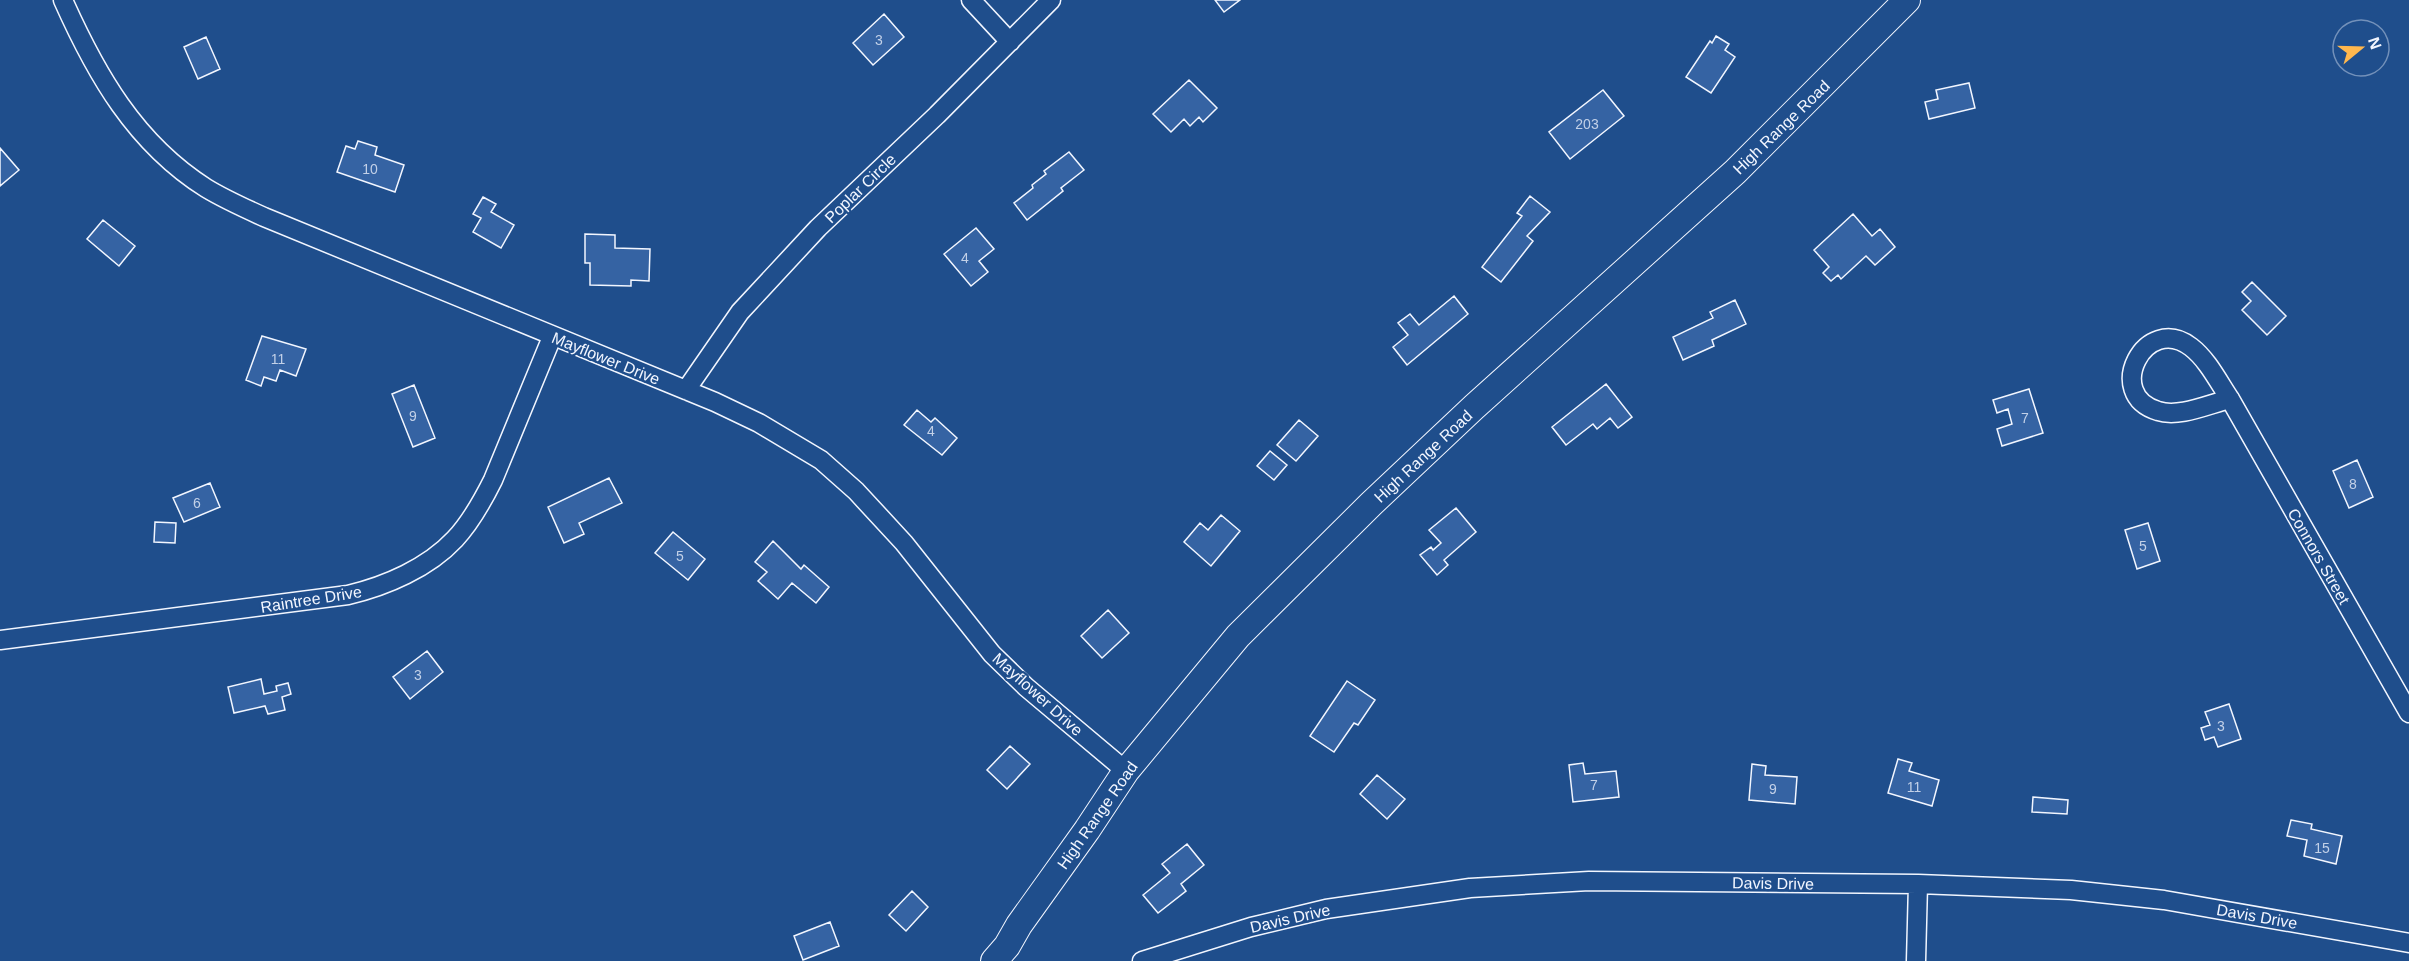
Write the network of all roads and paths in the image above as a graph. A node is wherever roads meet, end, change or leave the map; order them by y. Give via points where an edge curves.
1 (63, 0) edge
2 (971, 0) edge
3 (1051, 0) edge
4 (1907, 0) edge
5 (1010, 42) junction
6 (552, 337) junction
7 (686, 390) junction
8 (2230, 399) junction
9 (0, 640) edge
10 (2409, 713) edge
11 (1126, 771) junction
12 (1918, 884) junction
13 (2409, 943) edge
14 (994, 961) edge
15 (1142, 961) edge
16 (1916, 961) edge

1 - 6 street, Mayflower Drive via 80,40 115,100 159,152 183,172 264,217
2 - 5 street
3 - 5 street, Poplar Circle
4 - 11 street, High Range Road via 1735,172 1474,407 1271,602
5 - 7 street, Poplar Circle via 818,228 741,312
6 - 7 street, Mayflower Drive
6 - 9 street, Raintree Drive via 482,501 455,540 414,570 371,590 348,595
7 - 11 street, Mayflower Drive via 759,423 830,467 904,543 992,654
8 - 8 street, Connors Street via 2169,414 2156,411 2137,395 2132,373 2135,361 2150,344 2172,339 2184,342 2204,361
8 - 10 street, Connors Street
11 - 14 street, High Range Road
12 - 13 street, Davis Drive via 2071,890 2164,900
12 - 15 street, Davis Drive via 1589,881 1470,888 1326,909 1251,927
12 - 16 street

